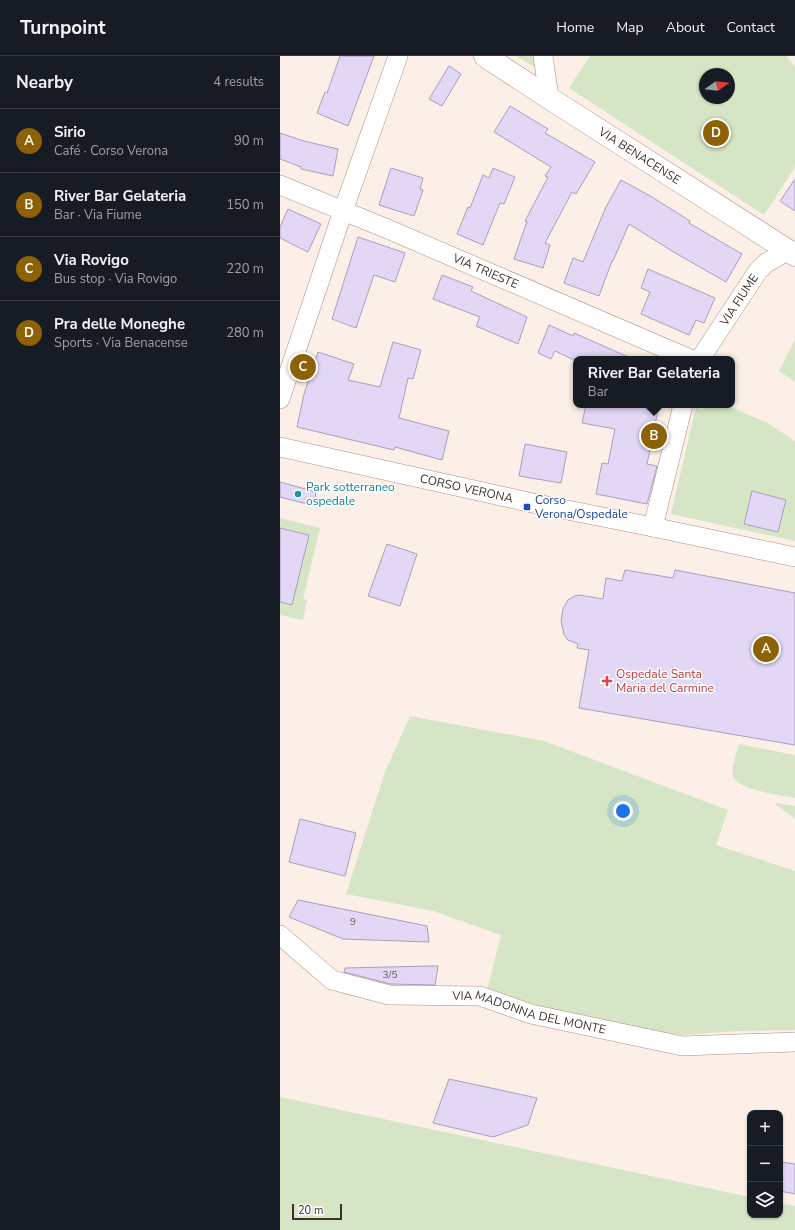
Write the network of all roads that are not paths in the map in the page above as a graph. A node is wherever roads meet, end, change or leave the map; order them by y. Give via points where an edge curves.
1 (398, 56) edge
2 (485, 56) edge
3 (543, 56) edge
4 (549, 98) junction
5 (280, 185) edge
6 (343, 212) junction
7 (792, 253) edge
8 (683, 356) edge
9 (702, 356) edge
10 (280, 399) edge
11 (682, 408) edge
12 (280, 447) edge
13 (654, 527) junction
14 (795, 557) edge
15 (280, 935) edge
16 (795, 1042) edge

1 - 6 street
2 - 4 main road, VIA BENACENSE
3 - 4 street
4 - 7 main road, VIA BENACENSE
5 - 6 street, VIA TRIESTE
6 - 8 street, VIA TRIESTE
6 - 10 street
7 - 9 street, VIA FIUME via 766,263 758,271
11 - 13 street
12 - 13 street, CORSO VERONA
13 - 14 street, CORSO VERONA
15 - 16 street, VIA MADONNA DEL MONTE via 332,980 389,995 480,996 531,1014 682,1046

